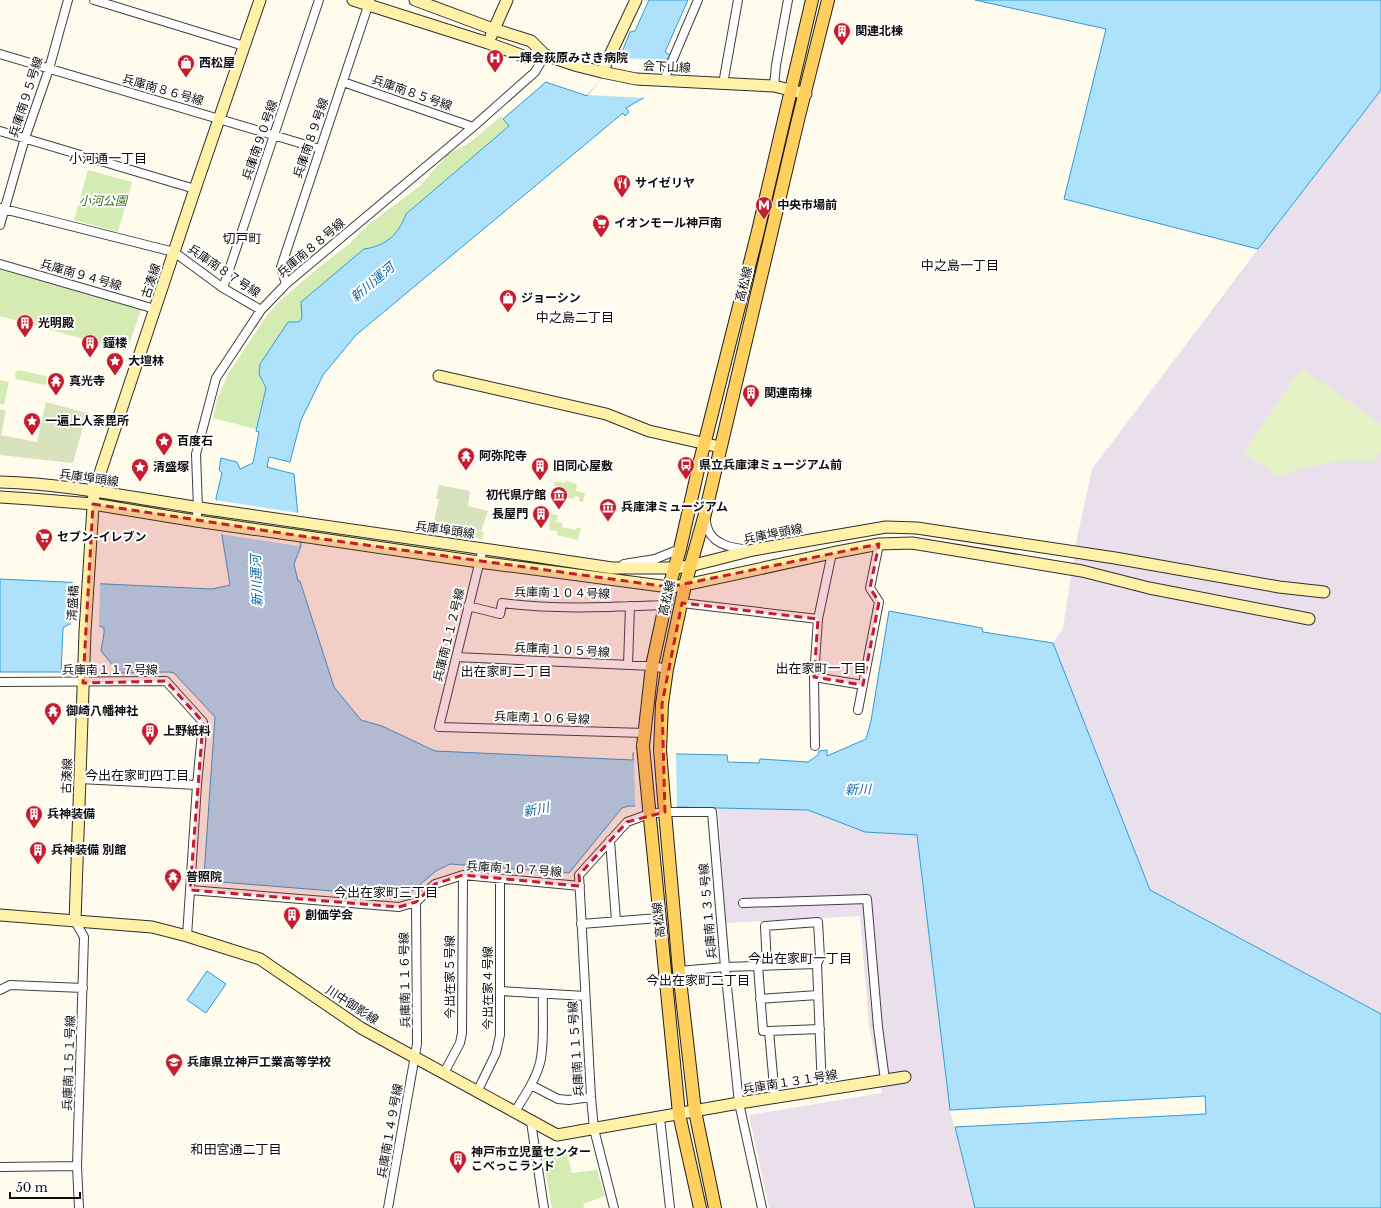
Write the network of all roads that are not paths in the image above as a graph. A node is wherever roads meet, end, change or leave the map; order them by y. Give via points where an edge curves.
1 (68, 0) edge
2 (94, 0) edge
3 (260, 0) edge
4 (319, 0) edge
5 (353, 0) edge
6 (415, 0) edge
7 (507, 0) edge
8 (636, 0) edge
9 (698, 0) edge
10 (738, 0) edge
11 (788, 0) edge
12 (812, 0) edge
13 (828, 0) edge
14 (369, 2) edge
15 (494, 29) junction
16 (488, 42) junction
17 (244, 46) junction
18 (0, 54) edge
19 (545, 55) junction
20 (49, 69) junction
21 (604, 73) junction
22 (660, 80) junction
23 (343, 82) junction
24 (723, 84) junction
25 (774, 86) junction
26 (790, 90) junction
27 (806, 94) junction
28 (219, 119) junction
29 (473, 127) junction
30 (0, 131) edge
31 (274, 135) junction
32 (26, 138) junction
33 (320, 149) junction
34 (195, 189) junction
35 (2, 208) edge
36 (0, 225) edge
37 (174, 252) junction
38 (0, 264) edge
39 (286, 284) junction
40 (223, 288) junction
41 (155, 309) junction
42 (261, 310) junction
43 (439, 376) dead end
44 (705, 443) junction
45 (720, 447) junction
46 (0, 482) edge
47 (94, 491) junction
48 (0, 497) edge
49 (93, 504) junction
50 (198, 508) junction
51 (705, 514) junction
52 (196, 521) junction
53 (879, 544) junction
54 (483, 548) junction
55 (680, 549) junction
56 (753, 550) junction
57 (832, 553) junction
58 (479, 562) junction
59 (690, 566) junction
60 (612, 568) junction
61 (674, 568) junction
62 (88, 574) joint
63 (685, 585) junction
64 (669, 587) junction
65 (1324, 592) dead end
66 (682, 603) junction
67 (665, 605) junction
68 (468, 606) junction
69 (630, 606) junction
70 (818, 618) junction
71 (1309, 619) dead end
72 (85, 632) joint
73 (456, 657) junction
74 (628, 665) junction
75 (652, 666) junction
76 (667, 669) junction
77 (814, 677) junction
78 (0, 682) edge
79 (83, 682) junction
80 (864, 685) junction
81 (858, 710) dead end
82 (439, 727) joint
83 (644, 733) junction
84 (815, 746) dead end
85 (80, 779) junction
86 (197, 786) junction
87 (664, 810) junction
88 (649, 811) junction
89 (610, 840) junction
90 (463, 876) junction
91 (500, 879) junction
92 (580, 886) junction
93 (190, 890) junction
94 (416, 902) junction
95 (743, 903) dead end
96 (0, 915) edge
97 (659, 918) junction
98 (75, 921) junction
99 (616, 921) junction
100 (582, 924) junction
101 (187, 936) junction
102 (817, 964) junction
103 (758, 966) junction
104 (767, 966) junction
105 (725, 967) junction
106 (679, 971) junction
107 (83, 988) junction
108 (0, 990) edge
109 (500, 992) junction
110 (542, 994) junction
111 (818, 995) junction
112 (585, 996) junction
113 (760, 999) junction
114 (820, 1030) junction
115 (769, 1031) junction
116 (415, 1058) junction
117 (444, 1073) junction
118 (905, 1077) dead end
119 (885, 1080) junction
120 (531, 1085) junction
121 (822, 1091) junction
122 (477, 1092) junction
123 (591, 1098) junction
124 (775, 1098) junction
125 (739, 1103) junction
126 (695, 1111) junction
127 (514, 1113) junction
128 (679, 1114) junction
129 (660, 1118) junction
130 (531, 1122) junction
131 (594, 1129) junction
132 (77, 1166) junction
133 (0, 1167) edge
134 (79, 1208) edge
135 (388, 1208) edge
136 (544, 1208) edge
137 (614, 1208) edge
138 (670, 1208) edge
139 (700, 1208) edge
140 (715, 1208) edge
141 (762, 1208) edge

1 - 20 street, 兵庫南９５号線
2 - 17 street
3 - 17 street, 古湊線
4 - 31 street, 兵庫南９０号線
5 - 14 street, 会下山線
6 - 15 street, 会下山線
7 - 15 street
8 - 21 street
9 - 22 street
10 - 24 street
11 - 25 street
12 - 26 main road, 高松線
13 - 27 main road, 高松線
14 - 16 street, 会下山線
14 - 23 street, 兵庫南８９号線
15 - 16 street
15 - 19 street, 会下山線 via 531,41
16 - 19 street, 会下山線 via 526,57
17 - 28 street, 古湊線
18 - 20 street, 兵庫南８６号線
19 - 21 street, 会下山線
19 - 29 street, 兵庫南８８号線 via 535,72
20 - 28 street, 兵庫南８６号線
20 - 32 street, 兵庫南９５号線
21 - 22 street, 会下山線
22 - 24 street, 会下山線
23 - 29 street, 兵庫南８５号線
23 - 33 street, 兵庫南８９号線
24 - 25 street, 会下山線
25 - 26 street, 会下山線
26 - 27 street, 会下山線
26 - 44 main road, 高松線
27 - 45 main road, 高松線
28 - 31 street, 兵庫南８６号線
28 - 34 street, 古湊線
29 - 39 street, 兵庫南８８号線
30 - 32 street
31 - 33 street, 兵庫南８６号線
31 - 40 street, 兵庫南９０号線
32 - 34 street
32 - 35 street, 兵庫南９５号線
33 - 39 street, 兵庫南８９号線 via 281,267
34 - 37 street, 古湊線
35 - 36 street, 兵庫南９５号線
35 - 37 street
37 - 40 street, 兵庫南８７号線
37 - 41 street, 古湊線
38 - 41 street, 兵庫南９４号線
39 - 42 street, 兵庫南８８号線
40 - 42 street, 兵庫南８７号線
41 - 47 street, 古湊線
42 - 50 street, 兵庫南８８号線 via 216,378 196,454
43 - 44 street via 606,414 649,431
44 - 45 street
44 - 55 main road, 高松線
45 - 51 main road, 高松線
46 - 47 street, 兵庫埠頭線 via 32,483
47 - 49 street, 古湊線
47 - 50 street, 兵庫埠頭線
48 - 49 street, 兵庫埠頭線
49 - 52 street, 兵庫埠頭線
49 - 62 street, 古湊線
50 - 52 street, 兵庫南８８号線
50 - 54 street, 兵庫埠頭線
51 - 56 street via 709,532 717,541 731,547
51 - 59 main road, 高松線
52 - 58 street, 兵庫埠頭線
53 - 57 street, 兵庫埠頭線
53 - 71 street, 兵庫埠頭線 via 912,543 1082,571 1149,588
53 - 80 street via 870,588 879,602
54 - 58 street, 兵庫南１１２号線
54 - 60 street, 兵庫埠頭線
55 - 60 street via 655,559
55 - 61 main road, 高松線
56 - 59 street, 兵庫埠頭線
56 - 65 street, 兵庫埠頭線 via 886,527 917,528 1115,558 1279,587
57 - 63 street, 兵庫埠頭線
57 - 70 street
58 - 64 street, 兵庫埠頭線
58 - 68 street, 兵庫南１１２号線
59 - 61 street, 兵庫埠頭線
59 - 63 main road, 高松線
60 - 61 street, 兵庫埠頭線
61 - 64 main road, 高松線
62 - 72 street, 清盛橋
63 - 64 street, 兵庫埠頭線
63 - 66 main road, 高松線
64 - 67 main road, 高松線
66 - 70 street
66 - 76 main road, 高松線
67 - 69 street, 兵庫南１０４号線
67 - 75 main road, 高松線
68 - 69 street, 兵庫南１０４号線 via 500,614 502,603 557,607
68 - 73 street, 兵庫南１１２号線
69 - 74 street
70 - 77 street
72 - 79 street, 古湊線
73 - 74 street, 兵庫南１０５号線
73 - 82 street, 兵庫南１１２号線
74 - 75 street, 兵庫南１０５号線
75 - 76 street, 兵庫南１０５号線
75 - 83 main road, 高松線
76 - 87 main road, 高松線 via 660,750
77 - 80 street
77 - 84 street
78 - 79 street, 兵庫南１１７号線
79 - 85 street, 古湊線
79 - 86 street, 兵庫南１１７号線 via 166,681 204,722
80 - 81 street
82 - 83 street, 兵庫南１０６号線
83 - 88 main road, 高松線, bridge
85 - 86 street
85 - 98 street, 古湊線
86 - 93 street, 兵庫南１１７号線
87 - 88 street, 兵庫南１０７号線
87 - 105 street, 兵庫南１３５号線 via 712,812
87 - 106 main road, 高松線
88 - 89 street, 兵庫南１０７号線 via 627,822
88 - 97 main road, 高松線
89 - 92 street, 兵庫南１０７号線 via 579,875
89 - 99 street
90 - 91 street, 兵庫南１０７号線
90 - 94 street, 兵庫南１０７号線 via 435,884
90 - 117 street, 今出在家５号線 via 462,1033
91 - 92 street, 兵庫南１０７号線
91 - 109 street, 今出在家４号線
92 - 100 street, 兵庫南１１５号線
93 - 94 street, 兵庫南１０７号線 via 398,907
93 - 101 street, 兵庫南１１７号線
94 - 116 street, 兵庫南１１６号線
95 - 119 street via 867,899
96 - 98 street, 川中御影線
97 - 99 street
97 - 128 main road, 高松線
98 - 101 street, 川中御影線 via 152,927
98 - 107 street, 兵庫南１５１号線 via 84,937
99 - 100 street
100 - 112 street, 兵庫南１１５号線
101 - 116 street, 川中御影線 via 260,959 361,1028
102 - 104 street
102 - 104 street via 820,957 818,922 765,926
102 - 111 street
103 - 104 street
103 - 105 street
103 - 113 street
105 - 106 street
105 - 125 street, 兵庫南１３５号線
106 - 126 main road, 高松線
107 - 108 street via 10,985
107 - 132 street, 兵庫南１５１号線
109 - 110 street
109 - 122 street, 今出在家４号線 via 500,1035 496,1053
110 - 112 street
110 - 120 street via 542,1048 540,1063
111 - 113 street
111 - 114 street
112 - 123 street, 兵庫南１１５号線
113 - 115 street via 763,1031
114 - 115 street
114 - 121 street
115 - 124 street
116 - 117 street, 川中御影線
116 - 135 street, 兵庫南１４９号線
117 - 122 street, 川中御影線
118 - 119 street, 兵庫南１３１号線
119 - 121 street, 兵庫南１３１号線
120 - 123 street via 558,1099
120 - 127 street
121 - 124 street, 兵庫南１３１号線
122 - 127 street, 川中御影線
123 - 131 street, 兵庫南１１５号線
124 - 125 street, 兵庫南１３１号線
125 - 126 street, 兵庫南１３１号線
125 - 141 street, 兵庫南１３５号線
126 - 128 street, 兵庫南１３１号線
126 - 140 main road, 高松線
127 - 130 street, 川中御影線
128 - 129 street, 川中御影線
128 - 139 main road, 高松線
129 - 131 street, 川中御影線
129 - 138 street
130 - 131 street, 川中御影線 via 557,1135
130 - 136 street
131 - 137 street, 兵庫南１１５号線
132 - 133 street
132 - 134 street, 兵庫南１５１号線

